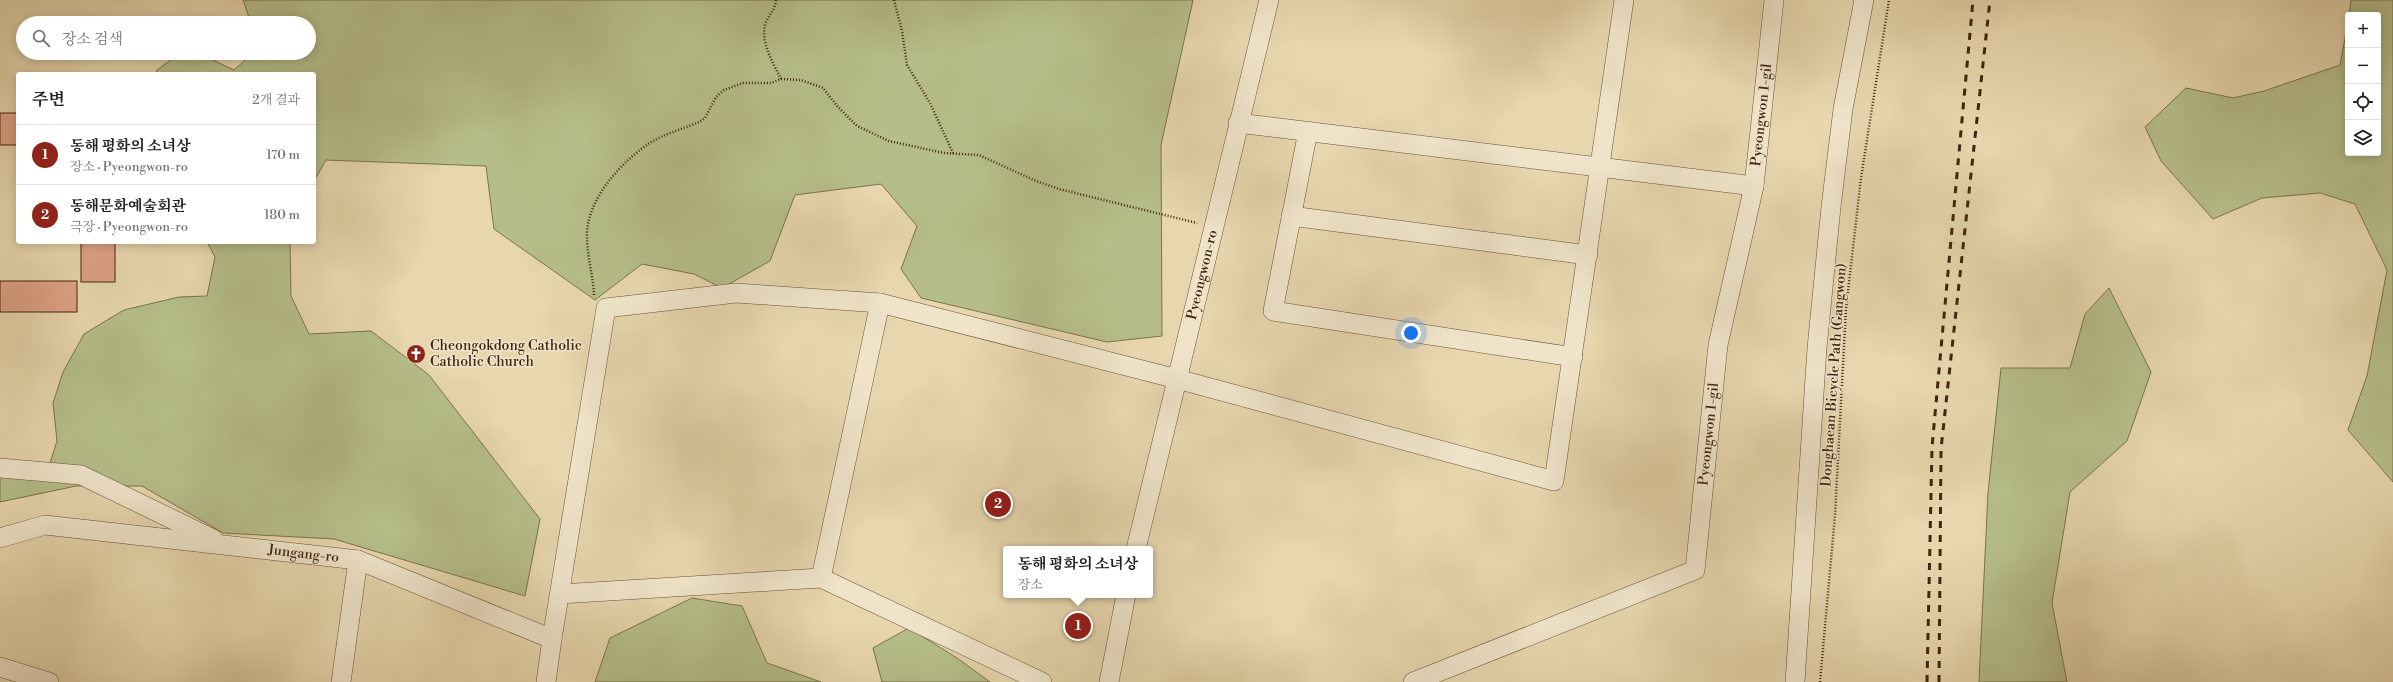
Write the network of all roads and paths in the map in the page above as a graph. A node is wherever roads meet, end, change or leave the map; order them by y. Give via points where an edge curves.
1 (776, 0) edge
2 (894, 0) edge
3 (1269, 0) edge
4 (1624, 0) edge
5 (1774, 0) edge
6 (1864, 0) edge
7 (1889, 0) edge
8 (781, 79) junction
9 (1238, 123) junction
10 (1308, 131) junction
11 (953, 153) junction
12 (1601, 167) junction
13 (1754, 186) junction
14 (1291, 216) junction
15 (1213, 227) junction
16 (1588, 255) junction
17 (880, 303) junction
18 (604, 320) junction
19 (1573, 357) junction
20 (1177, 379) junction
21 (0, 468) edge
22 (0, 538) edge
23 (227, 545) junction
24 (1137, 546) edge
25 (358, 560) junction
26 (821, 578) junction
27 (560, 594) junction
28 (1125, 598) edge
29 (552, 639) junction
30 (0, 666) edge
31 (49, 682) edge
32 (341, 682) edge
33 (546, 682) edge
34 (1042, 682) edge
35 (1109, 682) edge
36 (1413, 682) edge
37 (1795, 682) edge
38 (1820, 682) edge

1 - 8 path via 775,10 766,21 764,29 769,54
2 - 11 path via 907,66 930,103
3 - 9 street, Pyeongwon-ro
4 - 12 street
5 - 13 street, Pyeongwon 1-gil
6 - 37 street via 1843,109 1830,223 1817,355
7 - 38 path, Donghaean Bicycle Path (Gangwon) via 1861,178 1846,309 1835,515
8 - 11 path via 802,80 823,88 849,119 877,136 916,148
8 - 18 path via 771,83 743,83 724,90 716,97 705,118 648,144 600,193 588,224 588,242 595,312
9 - 10 street
9 - 15 street, Pyeongwon-ro
10 - 12 street
10 - 14 street
11 - 15 path via 979,154 1059,189
12 - 13 street
12 - 16 street
13 - 36 street, Pyeongwon 1-gil via 1718,345 1695,570
14 - 16 street
14 - 19 street via 1273,311
15 - 20 street, Pyeongwon-ro
16 - 19 street
17 - 18 street via 736,294 606,308
17 - 20 street
17 - 26 street
18 - 27 street
19 - 20 street via 1554,481
20 - 24 street, Pyeongwon-ro
21 - 23 street via 81,475
22 - 23 street, Jungang-ro via 45,525
23 - 25 street, Jungang-ro
25 - 29 street, Jungang-ro
25 - 32 street
26 - 27 street
26 - 34 street
27 - 29 street
28 - 35 street
29 - 33 street
30 - 31 street

